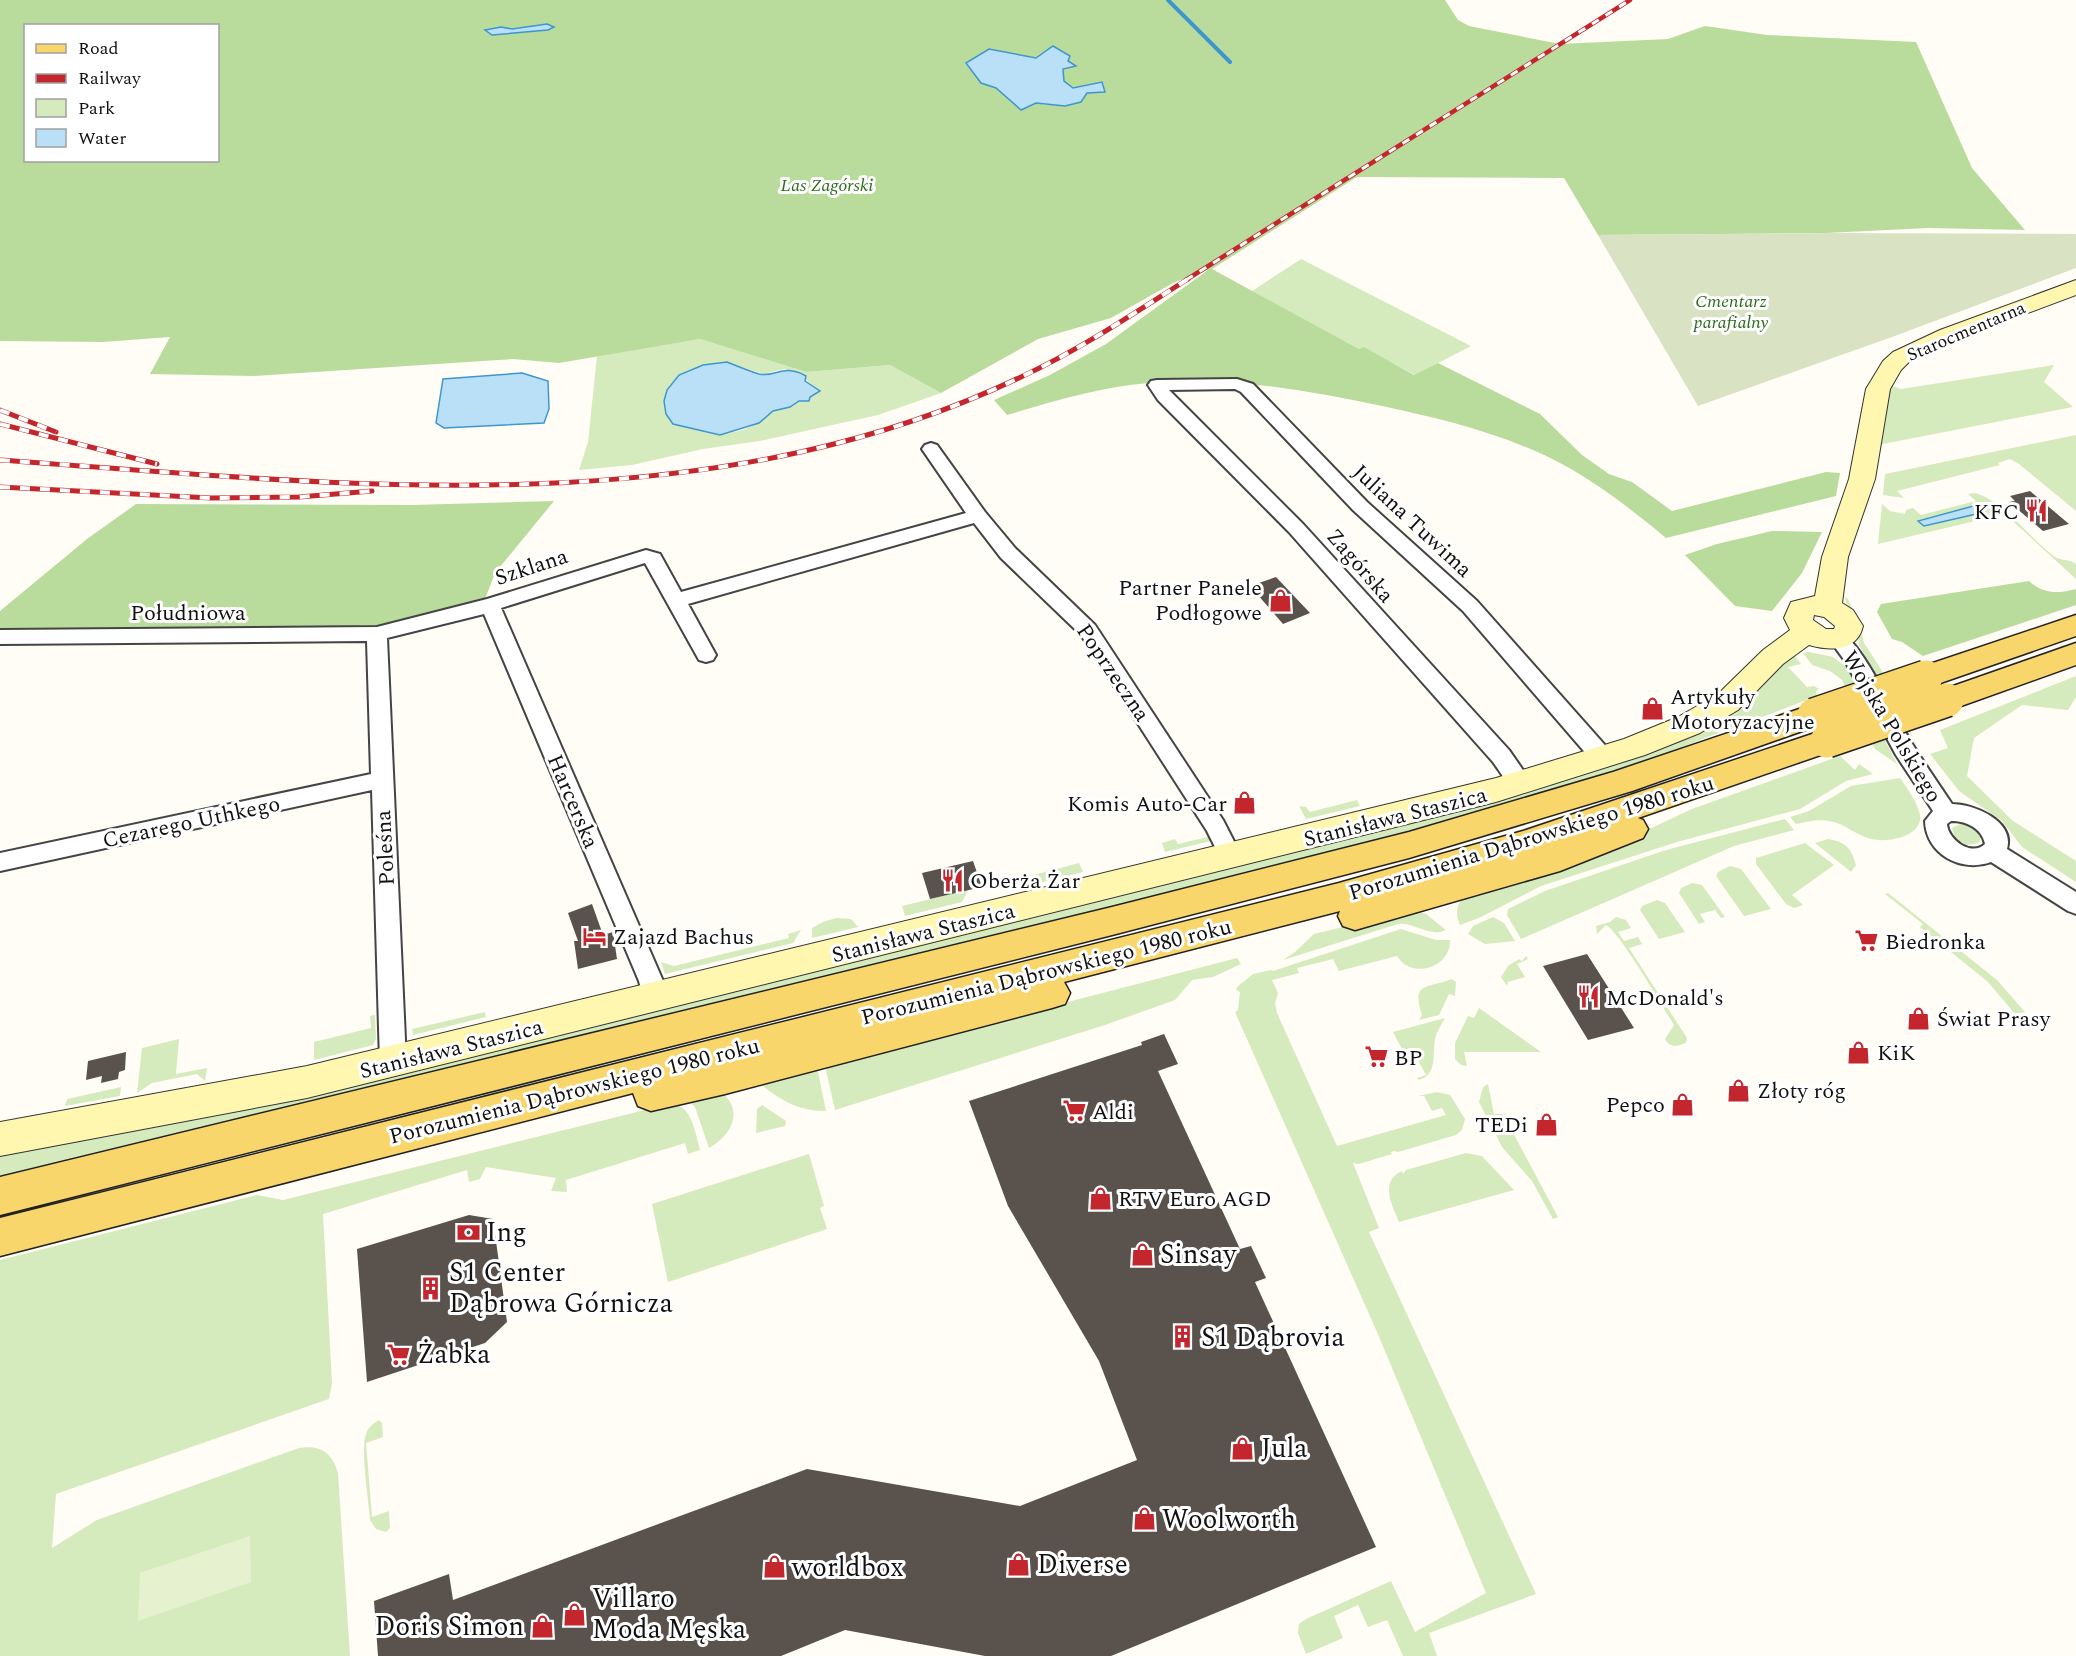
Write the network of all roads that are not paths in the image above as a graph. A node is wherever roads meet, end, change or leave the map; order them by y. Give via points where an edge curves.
1 (2076, 287) edge
2 (1157, 385) joint
3 (931, 449) dead end
4 (978, 516) junction
5 (677, 600) junction
6 (490, 605) junction
7 (1827, 607) junction
8 (2076, 625) edge
9 (1807, 632) junction
10 (377, 634) junction
11 (0, 637) edge
12 (1839, 639) junction
13 (2076, 654) edge
14 (706, 655) dead end
15 (1820, 728) junction
16 (1603, 758) junction
17 (381, 780) junction
18 (1521, 783) junction
19 (1946, 813) junction
20 (1993, 852) junction
21 (1232, 857) junction
22 (0, 862) edge
23 (2076, 904) edge
24 (654, 998) junction
25 (393, 1062) junction
26 (0, 1139) edge
27 (0, 1196) edge
28 (0, 1237) edge

1 - 7 street, Starocmentarna via 1915,349 1891,366 1878,389 1862,479 1835,557
2 - 16 street, Juliana Tuwima via 1237,384 1247,388 1360,506 1470,606
2 - 18 street, Zagórska via 1296,528
3 - 4 street, Poprzeczna
4 - 5 street
4 - 21 street, Poprzeczna via 1018,564 1088,630
5 - 6 street, Szklana via 653,559 646,556
5 - 14 street, Szklana
6 - 10 street, Szklana
6 - 24 street, Harcerska via 651,981
7 - 9 street via 1812,605 1798,613
7 - 12 street via 1839,613 1849,626 1847,634
8 - 15 main road, Porozumienia Dąbrowskiego 1980 roku, bridge via 1926,677
9 - 12 street
9 - 16 street, Stanisława Staszica via 1780,651 1718,709 1670,734
10 - 11 street, Południowa
10 - 17 street, Poleśna
12 - 19 street, Wojska Polskiego via 1857,662 1904,749
13 - 15 main road, Porozumienia Dąbrowskiego 1980 roku, bridge via 1947,700
15 - 27 main road, Porozumienia Dąbrowskiego 1980 roku via 1409,845
15 - 28 main road, Porozumienia Dąbrowskiego 1980 roku via 1705,783 1685,799 1596,845 1408,903 593,1109 502,1125 386,1138
16 - 18 street, Stanisława Staszica
17 - 22 street, Cezarego Uthkego
17 - 25 street, Poleśna
18 - 21 street, Stanisława Staszica
19 - 20 street via 1965,813 1985,823 1996,838
19 - 20 street via 1935,827 1948,847 1968,857
20 - 23 street
21 - 24 street, Stanisława Staszica
24 - 25 street, Stanisława Staszica
25 - 26 street, Stanisława Staszica via 204,1103

